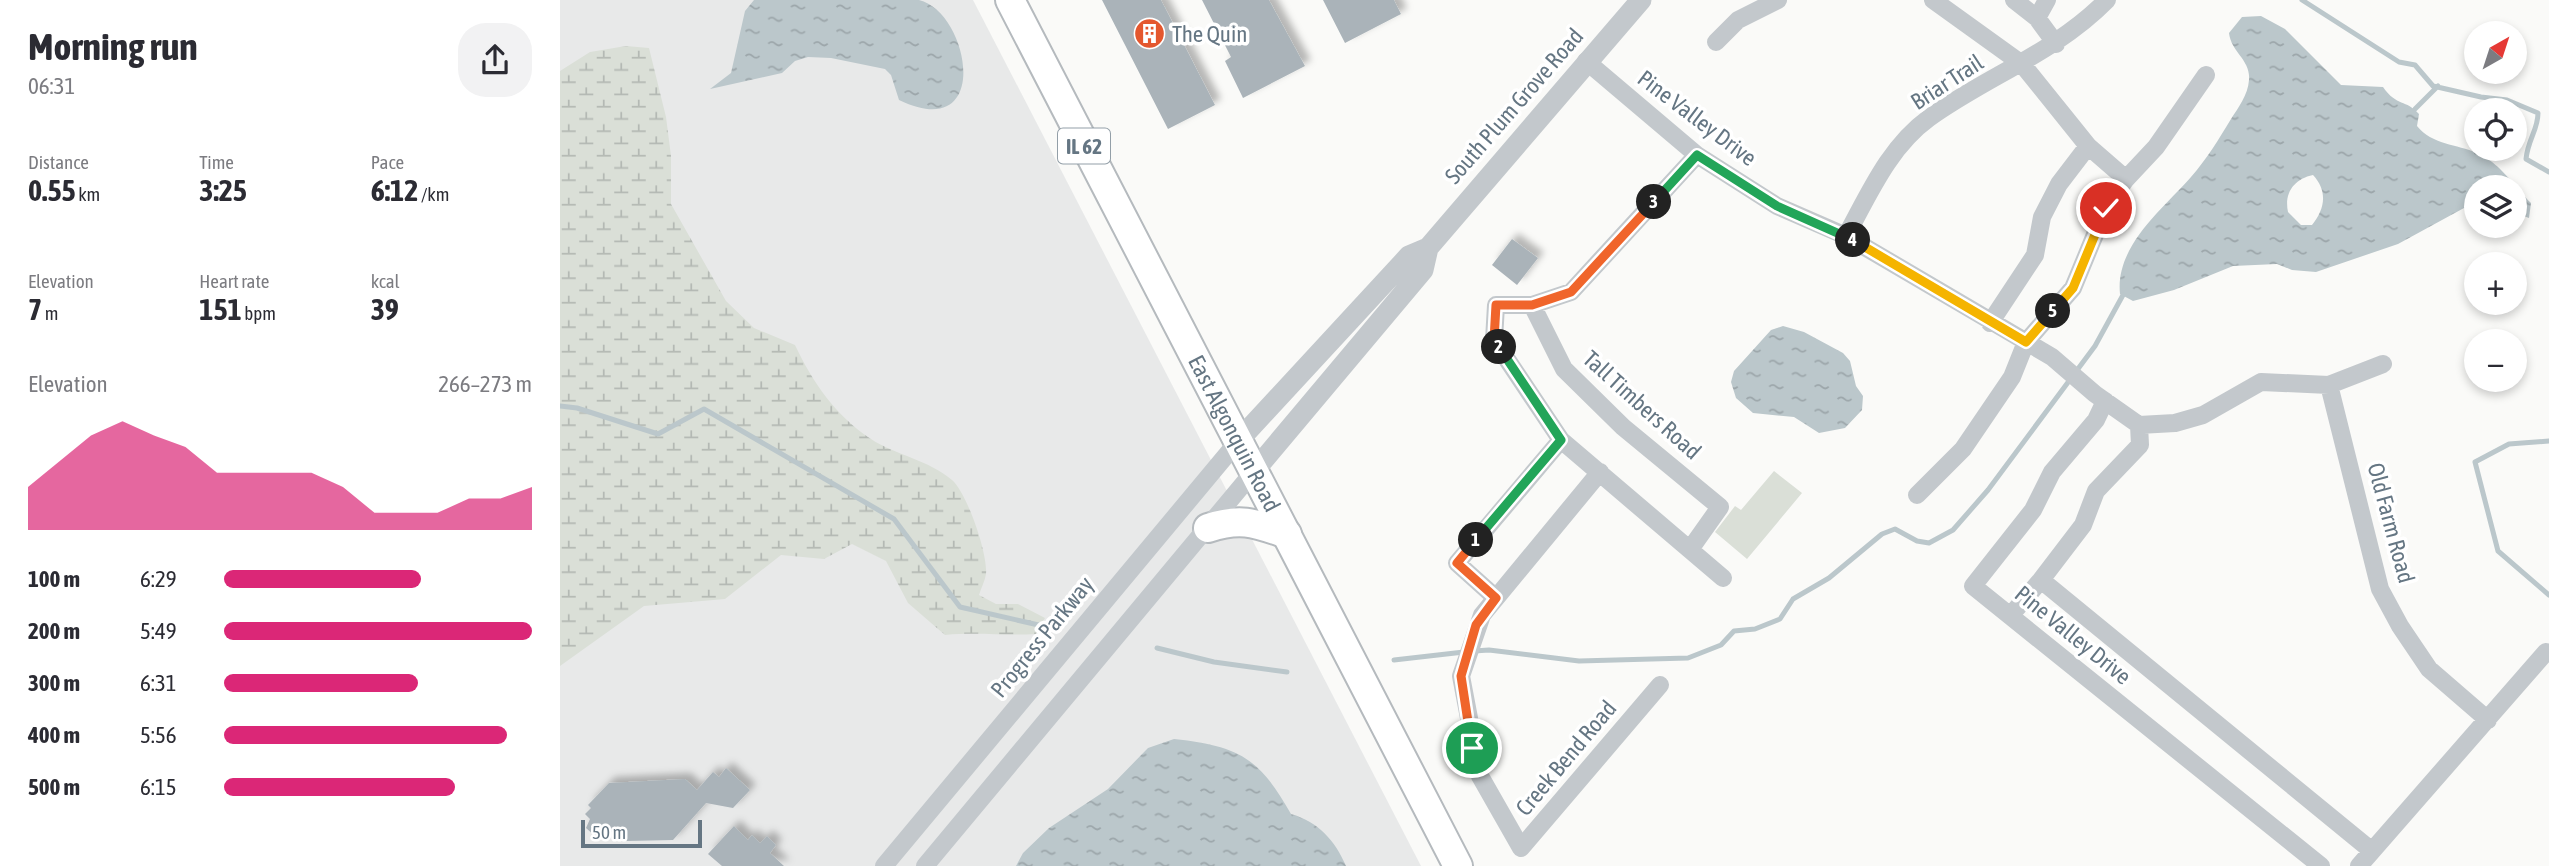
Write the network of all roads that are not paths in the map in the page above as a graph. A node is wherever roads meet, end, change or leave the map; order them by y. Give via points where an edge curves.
1 (1010, 0) edge
2 (1641, 0) edge
3 (1778, 0) edge
4 (1933, 0) edge
5 (2014, 0) edge
6 (2047, 0) edge
7 (2107, 0) edge
8 (2037, 18) junction
9 (1716, 42) dead end
10 (2056, 44) junction
11 (1586, 61) junction
12 (2022, 64) junction
13 (2206, 75) dead end
14 (2088, 146) junction
15 (1697, 155) junction
16 (2126, 179) junction
17 (1846, 236) junction
18 (1429, 248) junction
19 (1532, 305) junction
20 (1990, 323) junction
21 (2026, 342) junction
22 (2384, 364) dead end
23 (2329, 385) junction
24 (2100, 398) junction
25 (2139, 425) junction
26 (1239, 440) junction
27 (1561, 440) junction
28 (1255, 470) junction
29 (1600, 472) junction
30 (1917, 495) dead end
31 (1208, 528) junction
32 (1287, 534) junction
33 (1691, 548) junction
34 (1723, 579) dead end
35 (2041, 580) junction
36 (1496, 598) junction
37 (2010, 616) junction
38 (2546, 652) dead end
39 (1660, 685) dead end
40 (2488, 720) junction
41 (2372, 851) junction
42 (884, 866) edge
43 (925, 866) edge
44 (1458, 866) edge
45 (2321, 866) edge
46 (2359, 866) edge

1 - 26 main road, East Algonquin Road / IL 62
2 - 11 street, South Plum Grove Road
3 - 9 street via 1738,20
4 - 12 street
5 - 8 street
6 - 8 street
7 - 10 street, Briar Trail
8 - 10 street
10 - 12 street, Briar Trail
11 - 15 street, Pine Valley Drive
11 - 18 street, South Plum Grove Road
12 - 14 street
12 - 17 street, Briar Trail via 1927,120 1888,160
13 - 16 street via 2156,148
14 - 16 street
14 - 20 street via 2059,184 2042,218 2035,255
15 - 17 street, Pine Valley Drive via 1777,206
15 - 19 street via 1571,292
16 - 21 street via 2106,208 2073,288
17 - 20 street, Pine Valley Drive
18 - 26 street, South Plum Grove Road via 1409,256
18 - 28 street, South Plum Grove Road via 1423,270
19 - 27 street via 1496,305 1494,340
19 - 33 street, Tall Timbers Road via 1564,369 1623,427 1720,507
20 - 21 street, Pine Valley Drive
21 - 24 street, Pine Valley Drive via 2052,357
21 - 30 street via 2012,377 1964,449
22 - 23 street
23 - 25 street via 2261,382 2203,415 2175,423
23 - 40 street, Old Farm Road via 2380,589 2429,668
24 - 25 street, Pine Valley Drive
24 - 37 street, Pine Valley Drive via 2096,420 2052,472 2033,510 1973,586
25 - 35 street, Pine Valley Drive via 2140,445 2096,491 2083,525
26 - 28 main road, East Algonquin Road / IL 62
26 - 42 street, Progress Parkway
27 - 29 street
27 - 36 street via 1457,563
28 - 31 street
28 - 32 main road, East Algonquin Road / IL 62
29 - 33 street
29 - 36 street, Creek Bend Road
31 - 32 main road via 1249,521
31 - 43 street
32 - 44 main road, East Algonquin Road / IL 62
33 - 34 street
35 - 37 street
35 - 41 street, Pine Valley Drive
36 - 39 street, Creek Bend Road via 1476,625 1461,676 1480,776 1521,848
37 - 45 street, Pine Valley Drive
38 - 40 street
40 - 41 street
41 - 46 street

